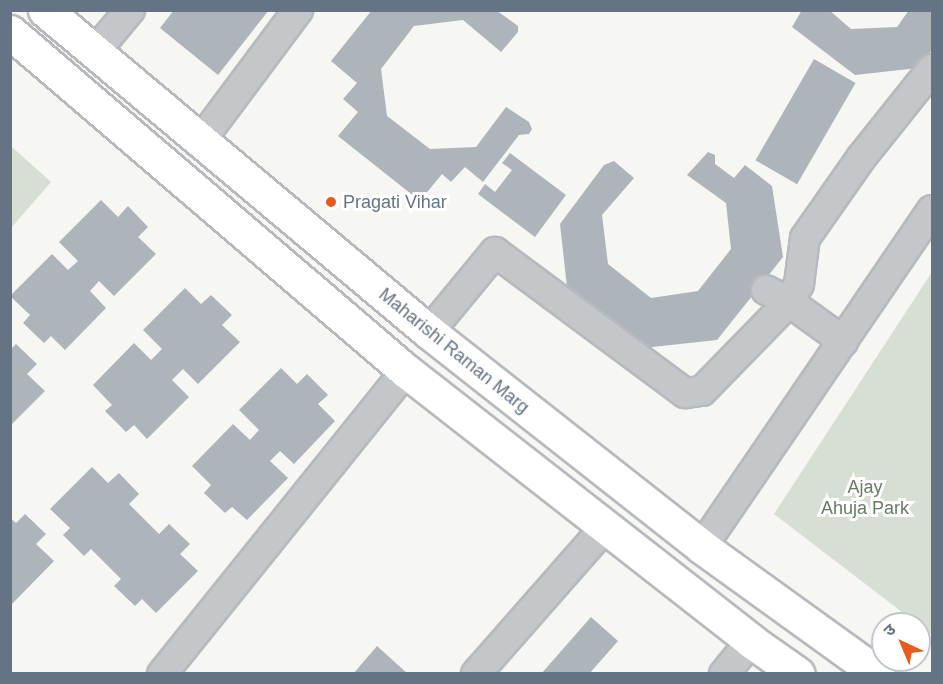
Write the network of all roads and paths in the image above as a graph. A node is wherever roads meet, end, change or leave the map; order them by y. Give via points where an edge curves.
1 (45, 10) edge
2 (130, 10) edge
3 (298, 10) edge
4 (10, 32) edge
5 (94, 53) junction
6 (933, 69) edge
7 (199, 143) junction
8 (933, 210) edge
9 (778, 296) junction
10 (429, 332) junction
11 (843, 341) junction
12 (406, 371) junction
13 (605, 527) junction
14 (702, 547) junction
15 (751, 641) junction
16 (162, 674) edge
17 (476, 674) edge
18 (724, 674) edge
19 (798, 674) edge
20 (878, 674) edge

1 - 5 main road, Maharishi Raman Marg
2 - 5 street
3 - 7 street
4 - 12 main road
5 - 7 main road, Maharishi Raman Marg
6 - 9 street via 861,158 805,238 799,284
7 - 10 main road, Maharishi Raman Marg
8 - 11 street
9 - 10 street via 702,391 684,393 495,252
9 - 11 street
10 - 14 main road, Maharishi Raman Marg
11 - 14 street
12 - 13 main road
12 - 16 street
13 - 15 main road
13 - 17 street
14 - 20 main road, Maharishi Raman Marg
15 - 18 street
15 - 19 main road

